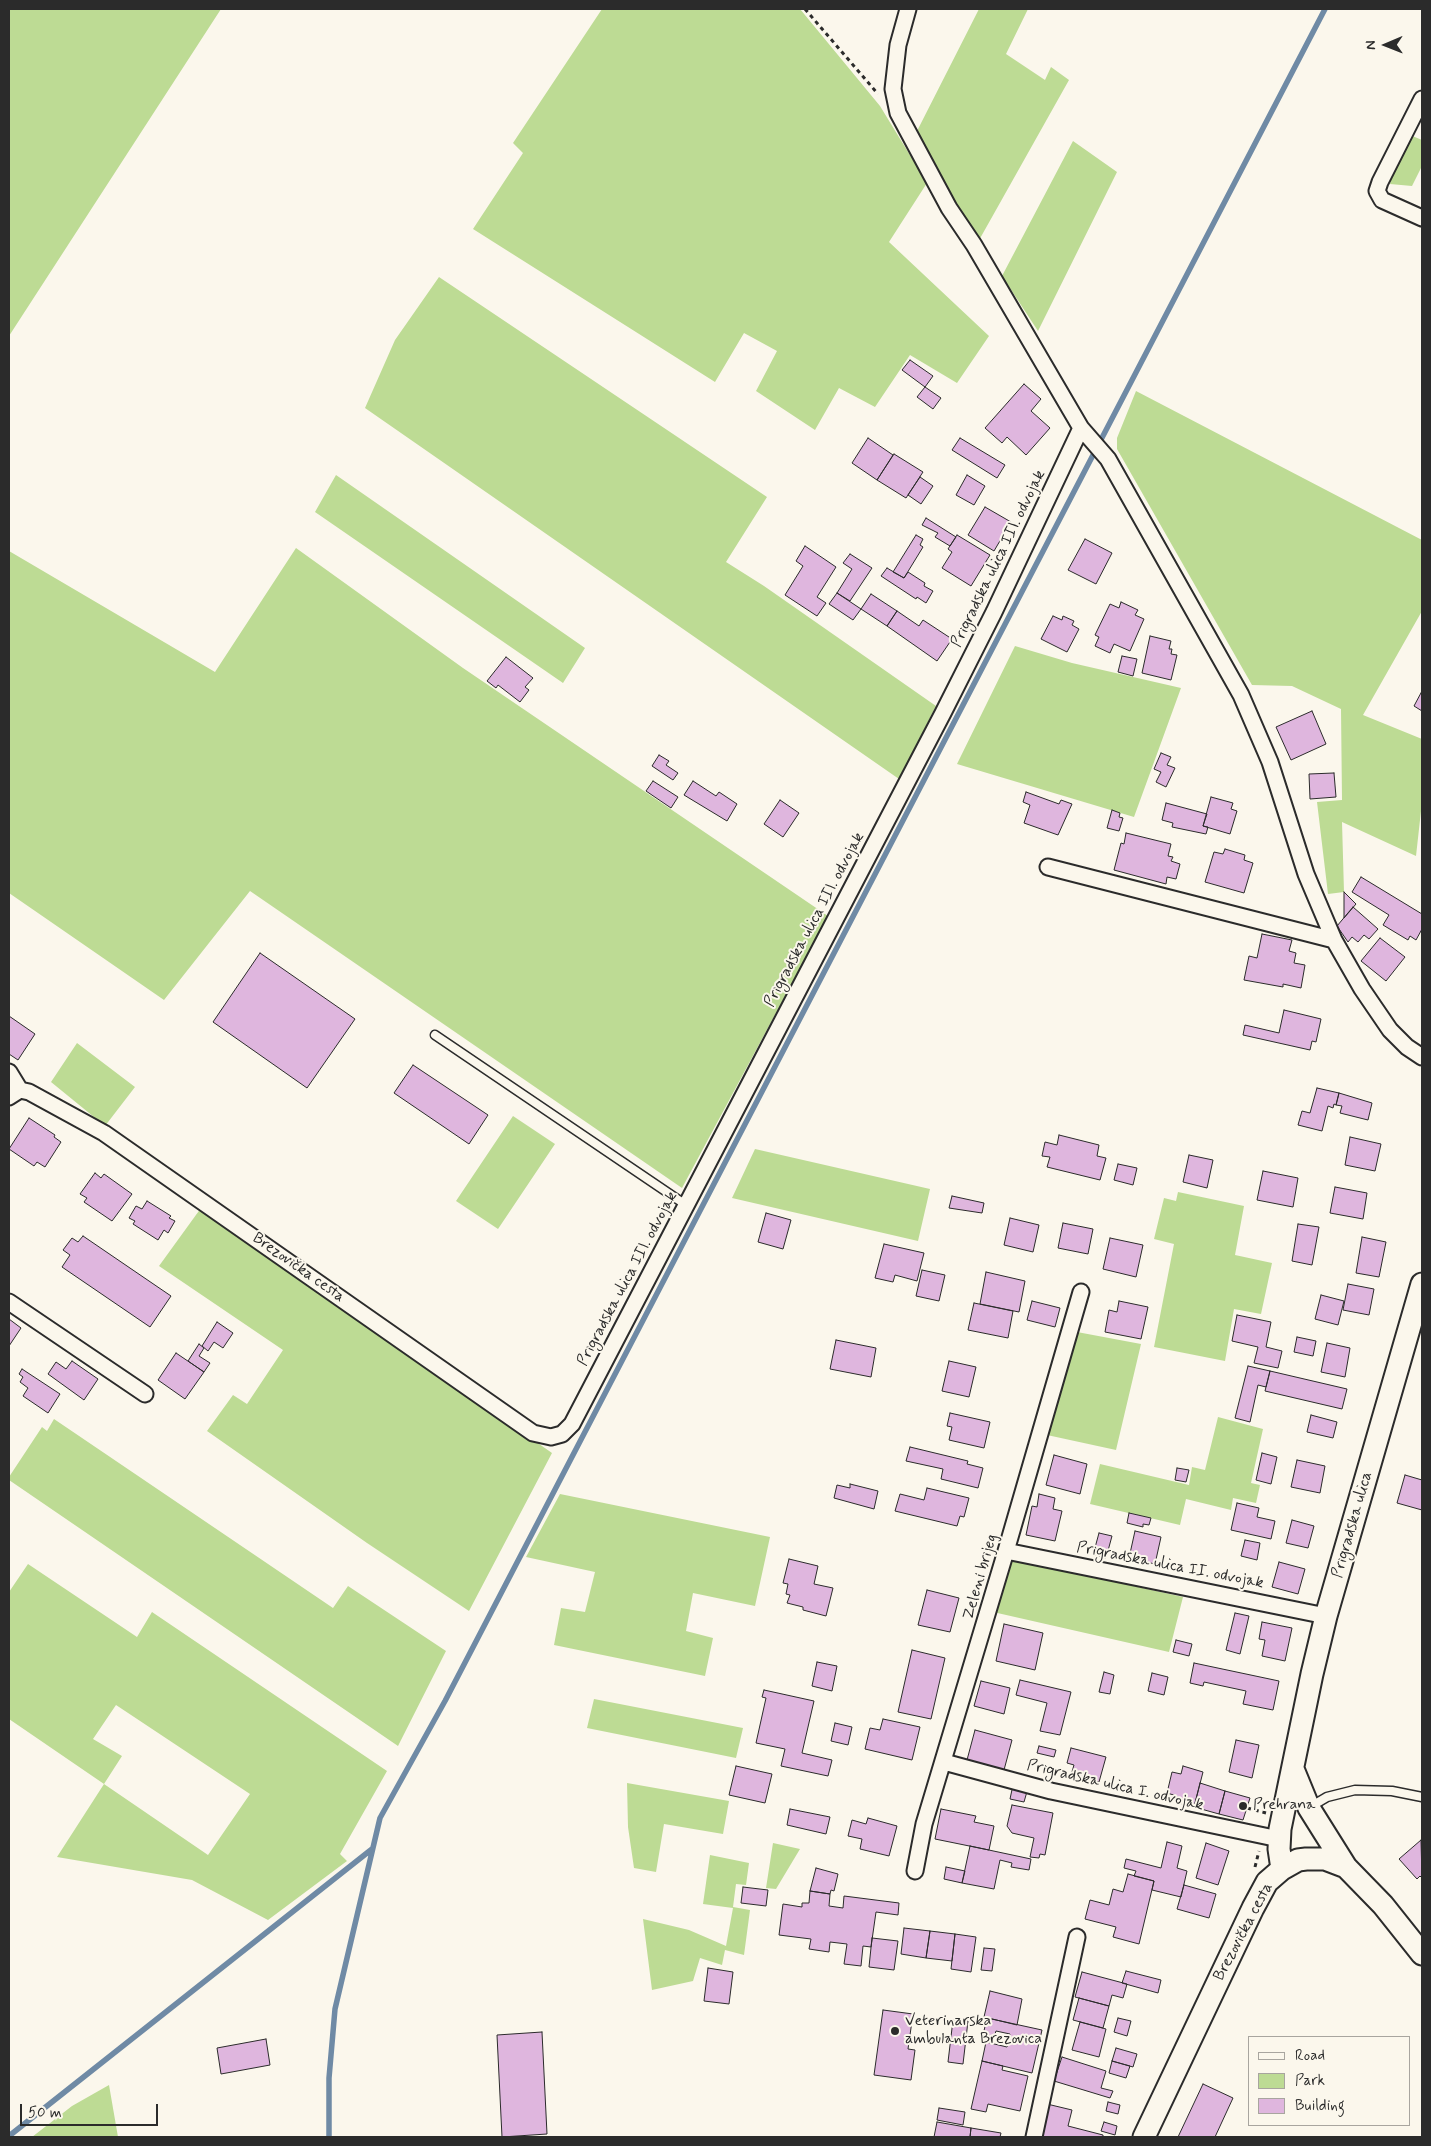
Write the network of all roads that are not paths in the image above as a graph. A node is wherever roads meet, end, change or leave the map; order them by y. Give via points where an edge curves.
1 (908, 9) edge
2 (1422, 99) edge
3 (1422, 218) edge
4 (1086, 433) junction
5 (1048, 867) dead end
6 (1334, 940) junction
7 (435, 1035) dead end
8 (1422, 1057) edge
9 (9, 1072) edge
10 (14, 1094) edge
11 (686, 1206) junction
12 (1422, 1284) edge
13 (1080, 1292) dead end
14 (9, 1302) edge
15 (145, 1394) dead end
16 (572, 1424) joint
17 (1006, 1551) junction
18 (1326, 1616) junction
19 (944, 1762) junction
20 (1292, 1769) junction
21 (1422, 1797) edge
22 (1308, 1808) junction
23 (1279, 1839) junction
24 (1346, 1867) junction
25 (1282, 1869) junction
26 (915, 1871) dead end
27 (1077, 1937) dead end
28 (1422, 1954) edge
29 (1034, 2137) edge
30 (1144, 2137) edge

1 - 4 street via 898,45 893,89 898,113 949,208
2 - 3 street via 1377,191 1382,200
4 - 6 street via 1108,460 1241,695 1267,754 1306,874
4 - 11 street, Prigradska ulica III. odvojak
5 - 6 street
6 - 8 street via 1390,1030
7 - 11 lane
9 - 10 street, Brezovička cesta
10 - 16 street, Brezovička cesta via 38,1096 104,1133 533,1434 551,1437 562,1434
11 - 16 street, Prigradska ulica III. odvojak
12 - 18 main road, Prigradska ulica
13 - 17 street, Zeleni brijeg
14 - 15 street
17 - 18 street, Prigradska ulica II. odvojak
17 - 19 street, Zeleni brijeg
18 - 20 main road, Prigradska ulica
19 - 23 street, Prigradska ulica I. odvojak via 1052,1791
19 - 26 street, Zeleni brijeg via 924,1824
20 - 22 main road
20 - 23 main road, Prigradska ulica
21 - 22 lane via 1392,1791 1355,1790 1327,1797
22 - 24 main road
23 - 25 main road, Prigradska ulica
24 - 25 main road, Brezovička cesta via 1325,1859 1306,1859
24 - 28 main road, Brezovička cesta
25 - 30 main road, Brezovička cesta via 1267,1882 1253,1908
27 - 29 street

